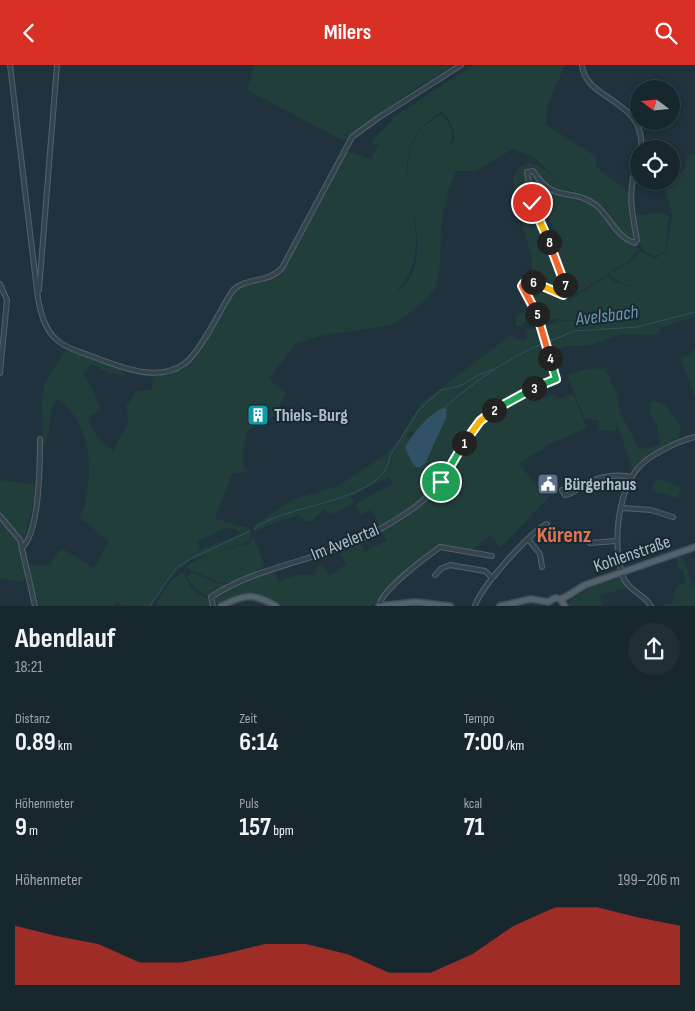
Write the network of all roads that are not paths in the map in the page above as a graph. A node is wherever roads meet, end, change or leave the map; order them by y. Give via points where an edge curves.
1 (10, 65) edge
2 (57, 65) edge
3 (461, 65) edge
4 (582, 65) edge
5 (640, 140) edge
6 (631, 190) edge
7 (0, 284) edge
8 (38, 299) junction
9 (0, 373) edge
10 (695, 437) edge
11 (40, 439) dead end
12 (632, 477) junction
13 (562, 490) dead end
14 (622, 508) junction
15 (0, 516) edge
16 (673, 517) dead end
17 (547, 524) dead end
18 (529, 540) junction
19 (616, 541) junction
20 (590, 543) dead end
21 (695, 547) edge
22 (22, 548) junction
23 (492, 556) dead end
24 (542, 567) dead end
25 (622, 572) junction
26 (435, 575) dead end
27 (491, 577) junction
28 (578, 589) junction
29 (560, 599) junction
30 (549, 604) edge
31 (399, 605) edge
32 (565, 605) edge
33 (36, 606) edge
34 (213, 606) edge
35 (220, 606) edge
36 (276, 606) edge
37 (379, 606) edge
38 (449, 606) edge
39 (475, 606) edge
40 (500, 606) edge
41 (651, 606) edge

1 - 8 street
2 - 8 street
3 - 8 street via 352,137 282,268 268,278 244,283 233,290 191,357 179,367 157,372 134,371 70,348 53,336 44,322
4 - 5 street via 586,80 634,117
6 - 34 street, Im Avelertal via 635,243 612,227 597,206 580,197 550,190 542,185 533,171 528,172 533,207 567,290 563,295 534,282 523,284 538,315 556,379 509,400 484,417 436,488 409,512 354,543 259,572 211,597
7 - 9 street via 7,300
10 - 12 street via 645,461
11 - 22 street via 40,493 28,538
12 - 13 street via 600,478 572,494 565,495
12 - 14 street
14 - 16 street via 651,510
14 - 19 street
15 - 22 street via 16,534
17 - 18 street
18 - 24 street via 540,554
18 - 27 street
19 - 20 street
19 - 25 street
21 - 25 main road, Kohlenstraße
22 - 33 street
23 - 37 street via 440,547 412,567
25 - 28 main road, Kohlenstraße
25 - 41 street via 627,583
26 - 27 street via 450,565 485,571
27 - 39 street
28 - 29 main road, Kohlenstraße
28 - 32 main road, Kohlenstraße
29 - 30 main road, Kohlenstraße via 555,598
29 - 32 main road, Kohlenstraße
30 - 40 main road, Kohlenstraße via 526,599
31 - 37 main road
31 - 38 main road
35 - 36 main road via 251,596

